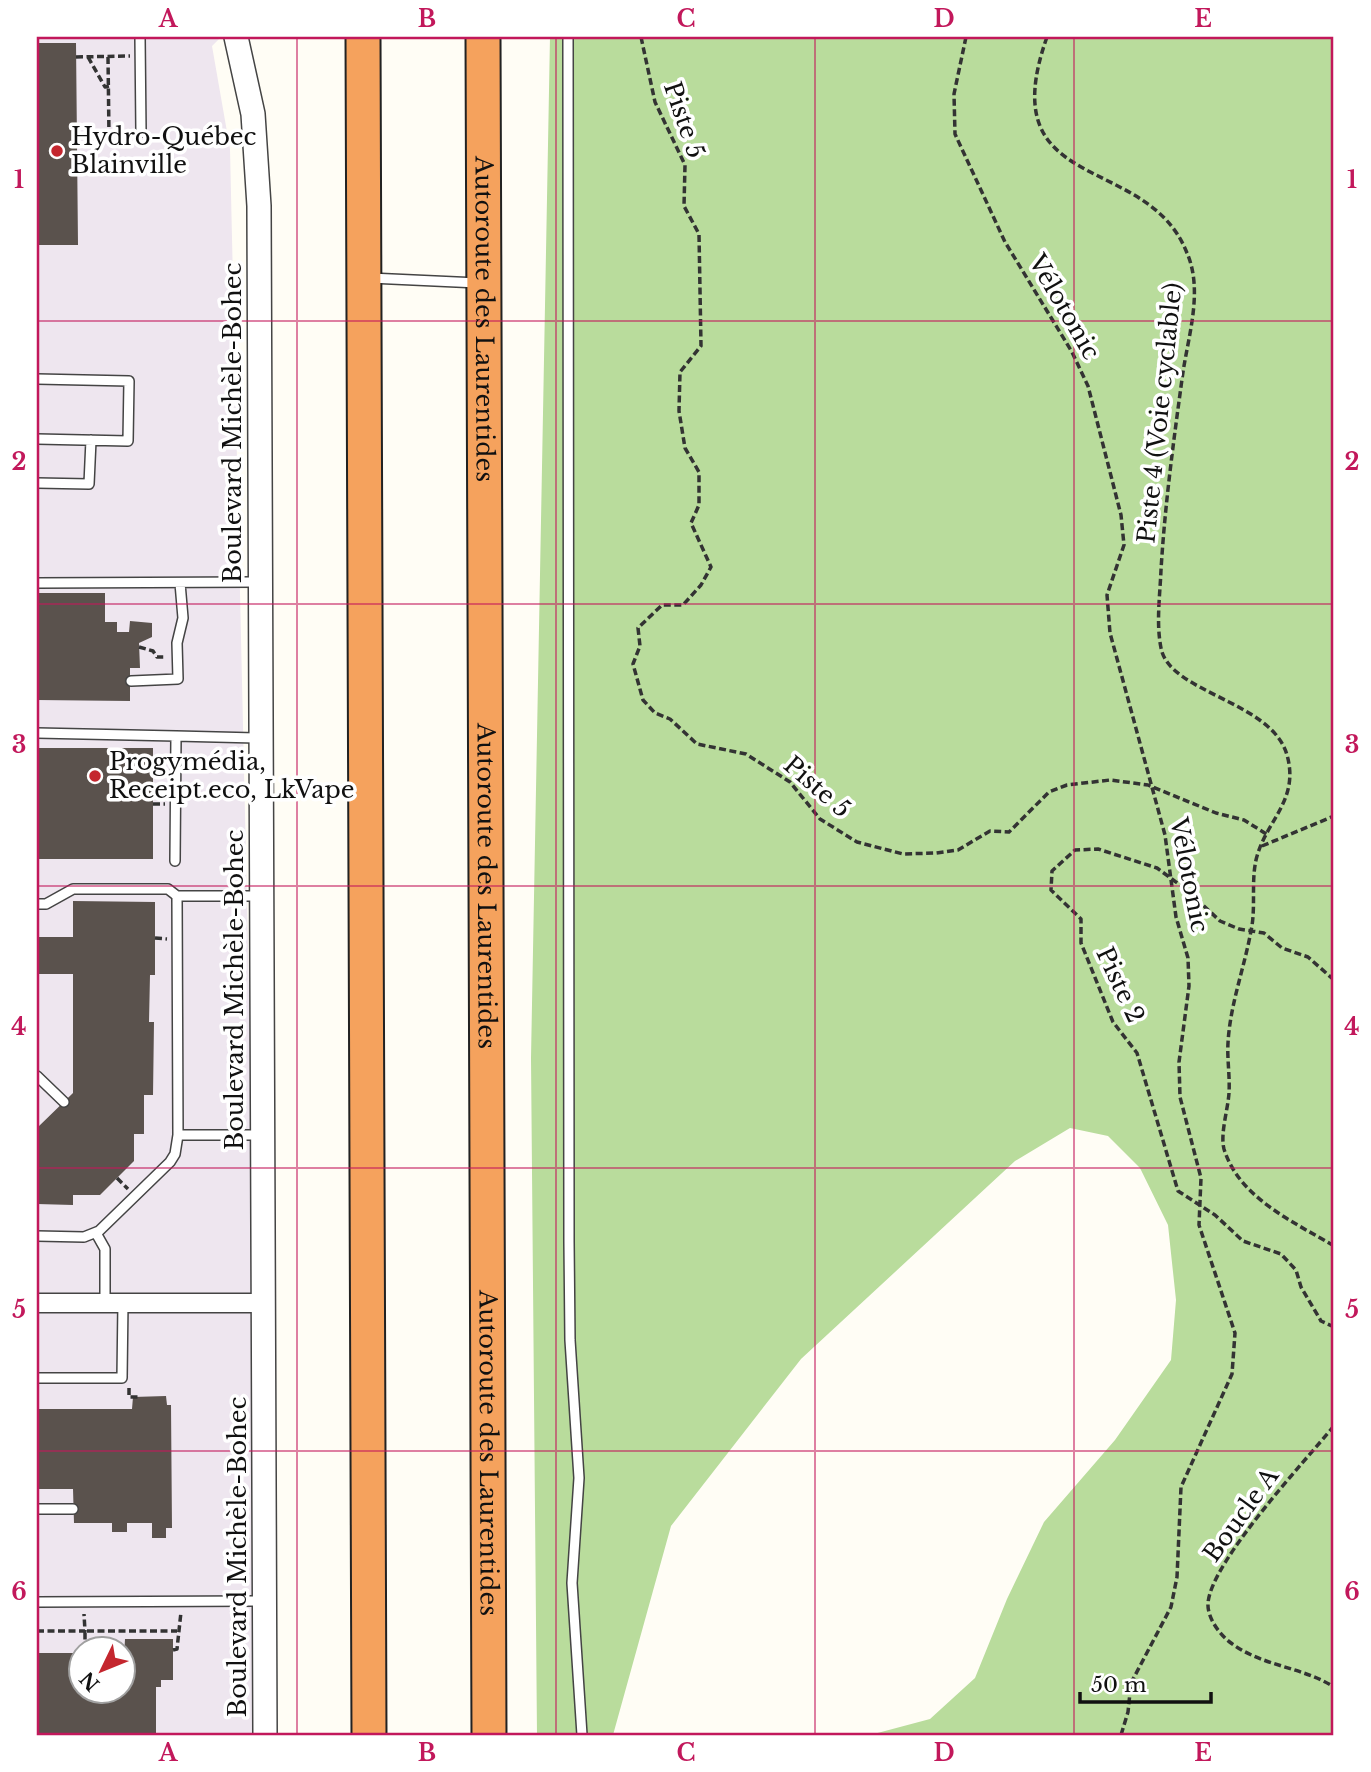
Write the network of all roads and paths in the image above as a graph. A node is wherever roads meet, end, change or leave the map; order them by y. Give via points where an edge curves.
1 (140, 37) edge
2 (236, 37) edge
3 (363, 37) edge
4 (483, 37) edge
5 (568, 37) edge
6 (641, 37) edge
7 (966, 37) edge
8 (1047, 37) edge
9 (131, 56) dead end
10 (76, 57) dead end
11 (88, 57) junction
12 (108, 57) junction
13 (108, 86) junction
14 (141, 132) dead end
15 (109, 136) dead end
16 (365, 278) junction
17 (483, 283) junction
18 (37, 379) edge
19 (37, 439) edge
20 (91, 440) junction
21 (37, 483) edge
22 (259, 582) junction
23 (37, 583) edge
24 (180, 583) junction
25 (139, 647) dead end
26 (157, 657) dead end
27 (131, 681) dead end
28 (37, 733) edge
29 (176, 736) junction
30 (260, 738) junction
31 (1153, 787) junction
32 (153, 804) dead end
33 (166, 804) dead end
34 (1334, 816) edge
35 (1268, 835) junction
36 (1262, 846) junction
37 (175, 861) dead end
38 (1171, 878) junction
39 (177, 895) junction
40 (261, 896) junction
41 (37, 904) edge
42 (1251, 931) junction
43 (155, 938) dead end
44 (166, 939) dead end
45 (1334, 980) edge
46 (37, 1076) edge
47 (64, 1102) dead end
48 (178, 1135) junction
49 (262, 1135) junction
50 (117, 1178) dead end
51 (125, 1186) dead end
52 (1200, 1206) junction
53 (96, 1233) junction
54 (37, 1236) edge
55 (1334, 1245) edge
56 (114, 1302) junction
57 (37, 1303) edge
58 (263, 1303) junction
59 (1334, 1328) edge
60 (37, 1378) edge
61 (130, 1387) dead end
62 (139, 1396) dead end
63 (1334, 1426) edge
64 (37, 1509) edge
65 (73, 1509) dead end
66 (264, 1601) junction
67 (37, 1602) edge
68 (181, 1602) junction
69 (37, 1631) edge
70 (85, 1631) junction
71 (177, 1631) junction
72 (85, 1636) edge
73 (173, 1650) dead end
74 (1334, 1687) edge
75 (265, 1735) edge
76 (369, 1735) edge
77 (489, 1735) edge
78 (582, 1735) edge
79 (1121, 1735) edge

1 - 14 lane
2 - 22 street, Boulevard Michèle-Bohec via 250,94 257,153
3 - 16 highway
4 - 17 highway, Autoroute des Laurentides
5 - 78 lane via 569,1242 579,1465 572,1583
6 - 31 path, Piste 5 via 655,102 685,165 684,206 699,234 701,346 680,372 679,411 685,448 699,472 699,505 691,523 711,567 683,606 662,605 638,628 640,646 633,664 643,700 697,744 746,754 790,782 820,818 857,842 903,854 958,850 990,831 1009,831 1049,792 1067,785 1110,780
7 - 31 path, Vélotonic via 954,94 955,134 1005,242 1088,386 1121,515 1124,545 1107,595 1110,633
8 - 35 path, Piste 4 (Voie cyclable) via 1036,70 1038,128 1057,151 1143,199 1166,220 1187,251 1196,286 1165,497 1161,652 1175,672 1276,732 1291,770 1288,797
9 - 12 path
10 - 11 path
11 - 12 path
11 - 13 path
12 - 13 path
13 - 15 path
16 - 17 lane
16 - 76 highway
17 - 77 highway, Autoroute des Laurentides
18 - 20 lane via 129,380 128,441
19 - 20 lane
20 - 21 lane via 89,484
22 - 24 lane
22 - 30 street, Boulevard Michèle-Bohec
23 - 24 lane
24 - 27 lane via 183,618 177,643 178,679
25 - 26 path
28 - 29 lane
29 - 30 lane
29 - 37 lane
30 - 40 street, Boulevard Michèle-Bohec
31 - 35 path, Piste 5 via 1244,820
31 - 38 path, Vélotonic
32 - 33 path
34 - 36 path
35 - 36 path, Piste 4 (Voie cyclable)
36 - 42 path, Piste 4 (Voie cyclable) via 1256,859
38 - 42 path, Piste 2 via 1220,921
38 - 52 path, Vélotonic via 1188,958 1180,1097 1201,1178
38 - 52 path, Piste 2 via 1125,855 1075,849 1052,871 1051,890 1080,919 1081,943 1113,1023 1137,1054 1178,1191
39 - 40 lane
39 - 41 lane via 168,889 73,889
39 - 48 lane
40 - 49 street, Boulevard Michèle-Bohec
42 - 45 path, Piste 2 via 1264,933 1282,948 1308,957
42 - 55 path, Piste 4 (Voie cyclable) via 1228,1041 1223,1147 1241,1178 1270,1208
43 - 44 path
46 - 47 lane
48 - 49 lane
48 - 53 lane via 170,1162
49 - 58 street, Boulevard Michèle-Bohec
50 - 51 path
52 - 59 path, Piste 2 via 1243,1241 1281,1254 1296,1270 1321,1321
52 - 79 path, Vélotonic via 1205,1250 1236,1334 1232,1374 1181,1487 1171,1607 1130,1683
53 - 54 lane
53 - 56 lane via 104,1249
56 - 57 street
56 - 58 street
56 - 60 lane via 122,1377
58 - 66 street, Boulevard Michèle-Bohec
61 - 62 path via 129,1397
63 - 74 path, Boucle A via 1227,1562 1211,1587 1208,1606 1213,1624 1231,1643 1313,1674
64 - 65 lane
66 - 68 lane
66 - 75 street, Boulevard Michèle-Bohec
67 - 68 lane
68 - 71 path via 181,1628
69 - 70 path
70 - 71 path
70 - 72 path
71 - 73 path via 177,1649

